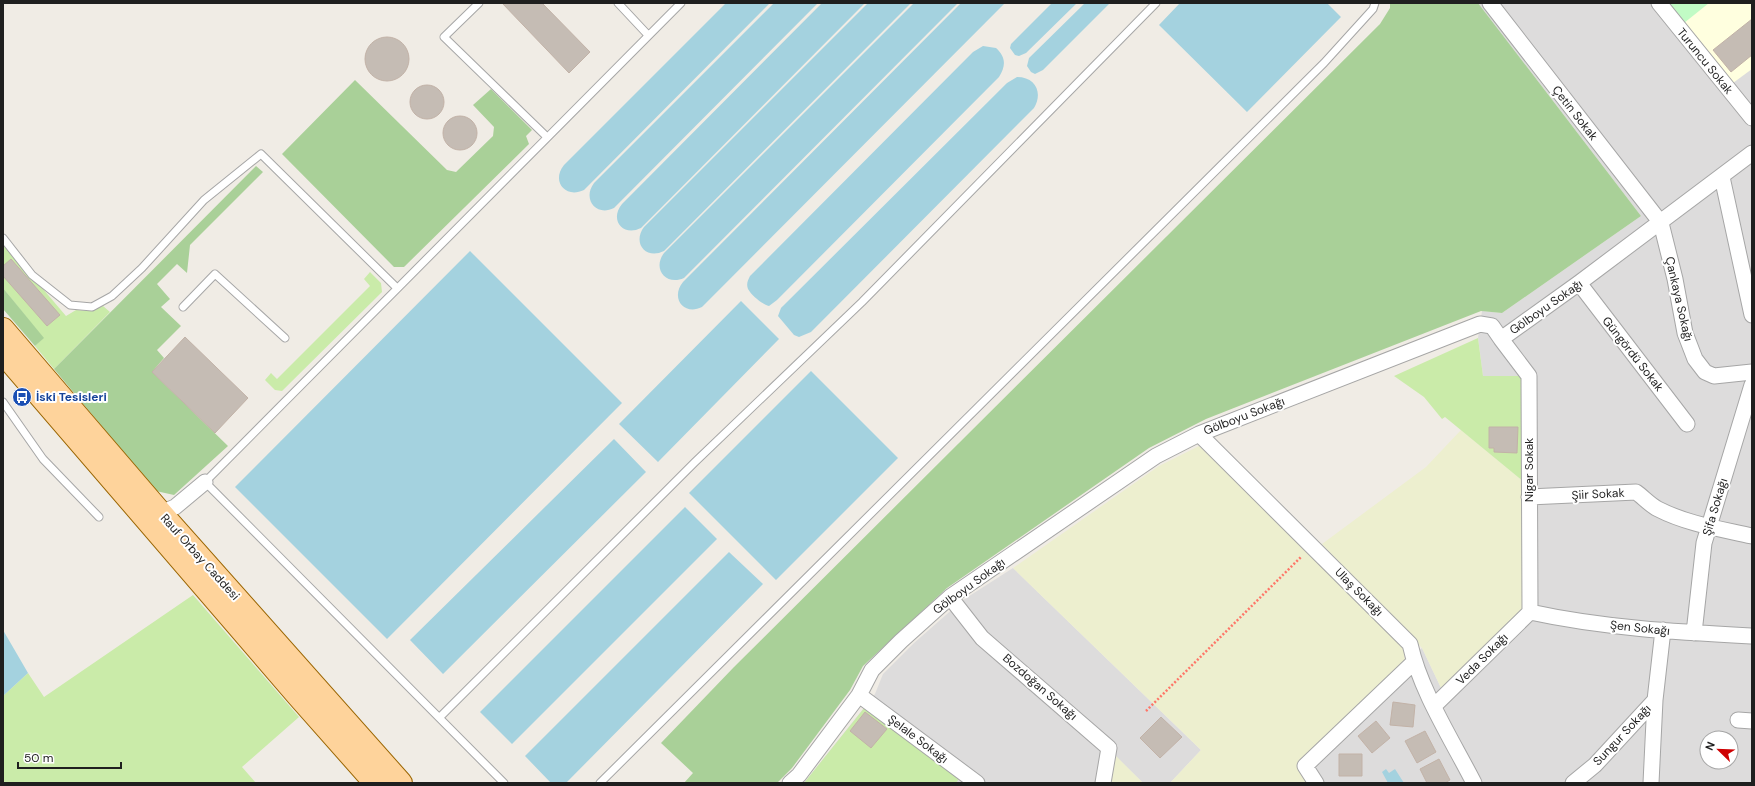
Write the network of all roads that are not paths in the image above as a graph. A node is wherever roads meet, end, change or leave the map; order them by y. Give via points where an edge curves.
1 (479, 3) edge
2 (618, 3) edge
3 (681, 3) edge
4 (1156, 3) edge
5 (1375, 3) edge
6 (1490, 3) edge
7 (1659, 3) edge
8 (648, 35) junction
9 (1752, 118) edge
10 (547, 137) junction
11 (1752, 153) edge
12 (1722, 177) junction
13 (1661, 223) junction
14 (3, 238) edge
15 (1579, 284) junction
16 (398, 288) junction
17 (183, 308) dead end
18 (1752, 315) edge
19 (3, 328) edge
20 (285, 338) dead end
21 (1501, 339) junction
22 (3, 353) edge
23 (1752, 372) edge
24 (1752, 385) edge
25 (3, 402) edge
26 (1687, 424) dead end
27 (1199, 434) junction
28 (205, 482) junction
29 (1529, 497) junction
30 (99, 518) dead end
31 (155, 519) junction
32 (1708, 527) junction
33 (1752, 536) edge
34 (950, 597) junction
35 (1530, 612) junction
36 (1663, 630) junction
37 (1694, 633) junction
38 (1752, 636) edge
39 (1414, 662) junction
40 (859, 695) junction
41 (1655, 700) junction
42 (1434, 706) junction
43 (440, 717) junction
44 (375, 783) edge
45 (401, 783) edge
46 (504, 783) edge
47 (600, 783) edge
48 (790, 783) edge
49 (977, 783) edge
50 (1103, 783) edge
51 (1316, 783) edge
52 (1474, 783) edge
53 (1572, 783) edge
54 (1651, 783) edge

1 - 10 lane via 444,37
2 - 8 lane
3 - 8 lane
4 - 43 lane via 862,302 695,462
5 - 47 lane via 1373,9 1318,69
6 - 13 street, Çetin Sokak
7 - 9 street, Turuncu Sokak
8 - 10 lane
10 - 16 lane
11 - 12 street, Gölboyu Sokağı
12 - 13 street, Gölboyu Sokağı
12 - 18 street
13 - 15 street, Gölboyu Sokağı
13 - 23 street, Çankaya Sokağı via 1685,333 1695,359 1705,372 1714,376
14 - 16 lane via 32,276 70,305 92,307 112,296 142,268 204,200 262,154
15 - 21 street, Gölboyu Sokağı
15 - 26 street, Güngördü Sokak
16 - 28 lane
17 - 20 lane via 215,274
19 - 31 main road, Rauf Orbay Caddesi
21 - 27 street, Gölboyu Sokağı via 1492,326 1480,324
21 - 29 street, Nigar Sokak via 1529,376
22 - 31 main road, Rauf Orbay Caddesi
24 - 32 street, Şifa Sokağı
25 - 30 lane via 43,459
27 - 34 street, Gölboyu Sokağı via 1156,456
27 - 39 street, Ulaş Sokağı via 1410,644
28 - 31 street via 175,507
28 - 43 lane
29 - 32 street, Şiir Sokak via 1636,492 1657,509
29 - 35 street, Nigar Sokak
31 - 44 main road, Rauf Orbay Caddesi
31 - 45 main road, Rauf Orbay Caddesi
32 - 33 street, Şiir Sokak
32 - 37 street, Şifa Sokağı
34 - 40 street, Gölboyu Sokağı via 872,670
34 - 50 street, Bozdoğan Sokağı via 982,638 1110,748
35 - 36 street, Şen Sokağı
35 - 42 street, Veda Sokağı
36 - 37 street, Şen Sokağı
36 - 41 street, Sungur Sokağı
37 - 38 street, Şen Sokağı
39 - 42 street, Ulaş Sokağı
39 - 51 street via 1305,766
40 - 48 street, Gölboyu Sokağı via 799,775
40 - 49 street, Şelale Sokağı
41 - 53 street, Sungur Sokağı via 1595,765
41 - 54 street
42 - 52 street, Ulaş Sokağı
43 - 46 lane

